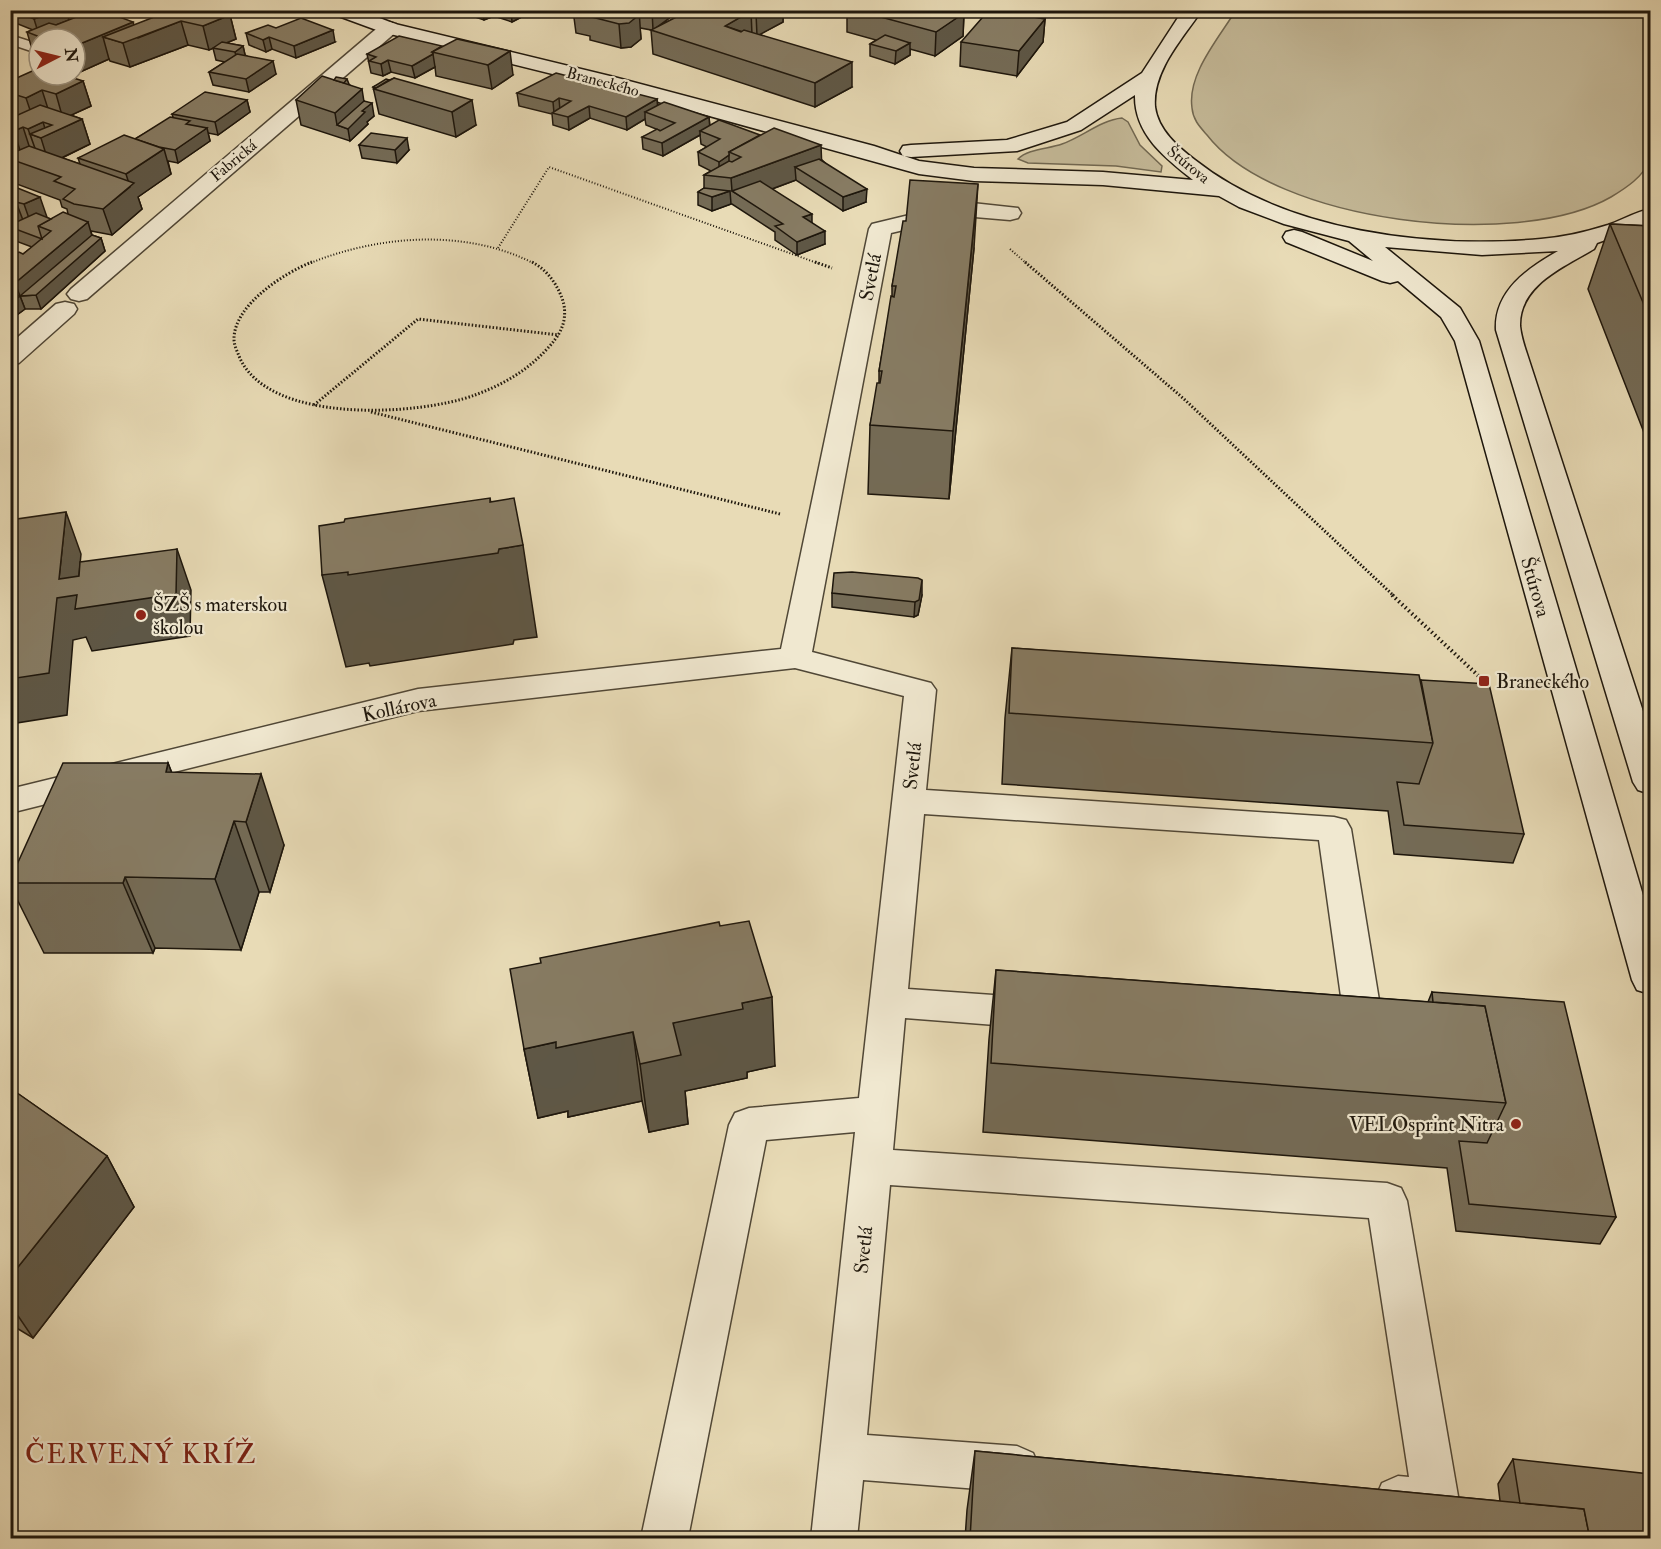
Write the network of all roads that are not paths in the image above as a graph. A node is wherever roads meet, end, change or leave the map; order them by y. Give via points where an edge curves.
1 (340, 10) edge
2 (1193, 10) edge
3 (389, 28) junction
4 (10, 39) edge
5 (27, 45) edge
6 (1149, 77) junction
7 (866, 151) junction
8 (1123, 179) junction
9 (1222, 190) junction
10 (1010, 213) dead end
11 (1650, 216) edge
12 (1650, 230) edge
13 (1608, 234) junction
14 (1357, 236) junction
15 (1420, 289) junction
16 (12, 353) edge
17 (795, 658) junction
18 (1650, 782) edge
19 (10, 801) edge
20 (908, 801) junction
21 (1650, 980) edge
22 (888, 1002) junction
23 (1067, 1015) edge
24 (1330, 1035) edge
25 (876, 1113) junction
26 (871, 1166) junction
27 (842, 1456) junction
28 (1056, 1472) edge
29 (1364, 1496) edge
30 (664, 1539) edge
31 (834, 1539) edge

1 - 3 street, Braneckého
2 - 6 street, Štúrova
3 - 7 street, Braneckého via 607,81
3 - 16 street, Fabrická
4 - 5 lane
6 - 7 street via 1074,126 1009,146
6 - 9 street, Štúrova via 1144,106 1155,132 1180,160
7 - 8 street via 892,163 952,172
8 - 9 street
8 - 15 street via 1160,195 1293,237
9 - 14 street, Štúrova via 1296,220
10 - 17 street, Svetlá via 963,209 880,229
11 - 13 street, Štúrova
12 - 13 street
13 - 14 street, Štúrova via 1498,249 1409,244
13 - 18 street, Štúrova via 1541,272 1517,291 1510,306 1508,327
14 - 15 street, Štúrova
15 - 21 street, Štúrova via 1451,313 1467,341
17 - 19 street, Kollárova via 418,700
17 - 20 street, Svetlá via 920,690
20 - 22 street, Svetlá
20 - 24 street via 1334,829 1366,1037
22 - 23 street
22 - 25 street, Svetlá
25 - 26 street, Svetlá
25 - 30 street via 749,1125
26 - 27 street, Svetlá
26 - 29 street via 1386,1201 1436,1502
27 - 28 street
27 - 31 street, Svetlá

